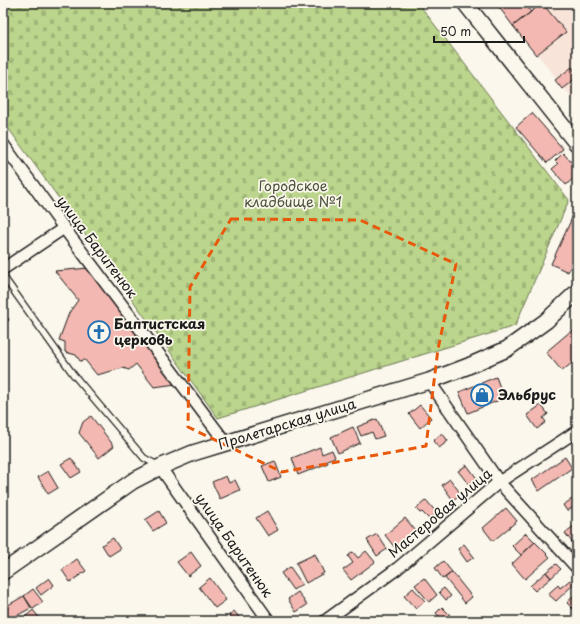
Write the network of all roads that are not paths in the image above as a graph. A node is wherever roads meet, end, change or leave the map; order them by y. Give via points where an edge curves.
1 (465, 3) edge
2 (3, 144) edge
3 (577, 144) edge
4 (64, 228) junction
5 (3, 269) edge
6 (3, 276) edge
7 (577, 292) edge
8 (429, 381) junction
9 (577, 431) edge
10 (226, 443) junction
11 (160, 467) junction
12 (500, 482) junction
13 (577, 568) edge
14 (3, 572) edge
15 (269, 621) edge
16 (325, 621) edge

1 - 3 street
2 - 4 street, улица Баритенюк
4 - 5 street
4 - 10 street, улица Баритенюк
6 - 11 lane via 73,374 144,458
7 - 8 street, Пролетарская улица via 546,321 507,349 466,368
8 - 10 street, Пролетарская улица
8 - 12 street
9 - 12 street, Мастеровая улица
10 - 11 street, Пролетарская улица
11 - 14 street, Пролетарская улица via 133,481
11 - 15 street, улица Баритенюк
12 - 13 street
12 - 16 street, Мастеровая улица via 398,568

